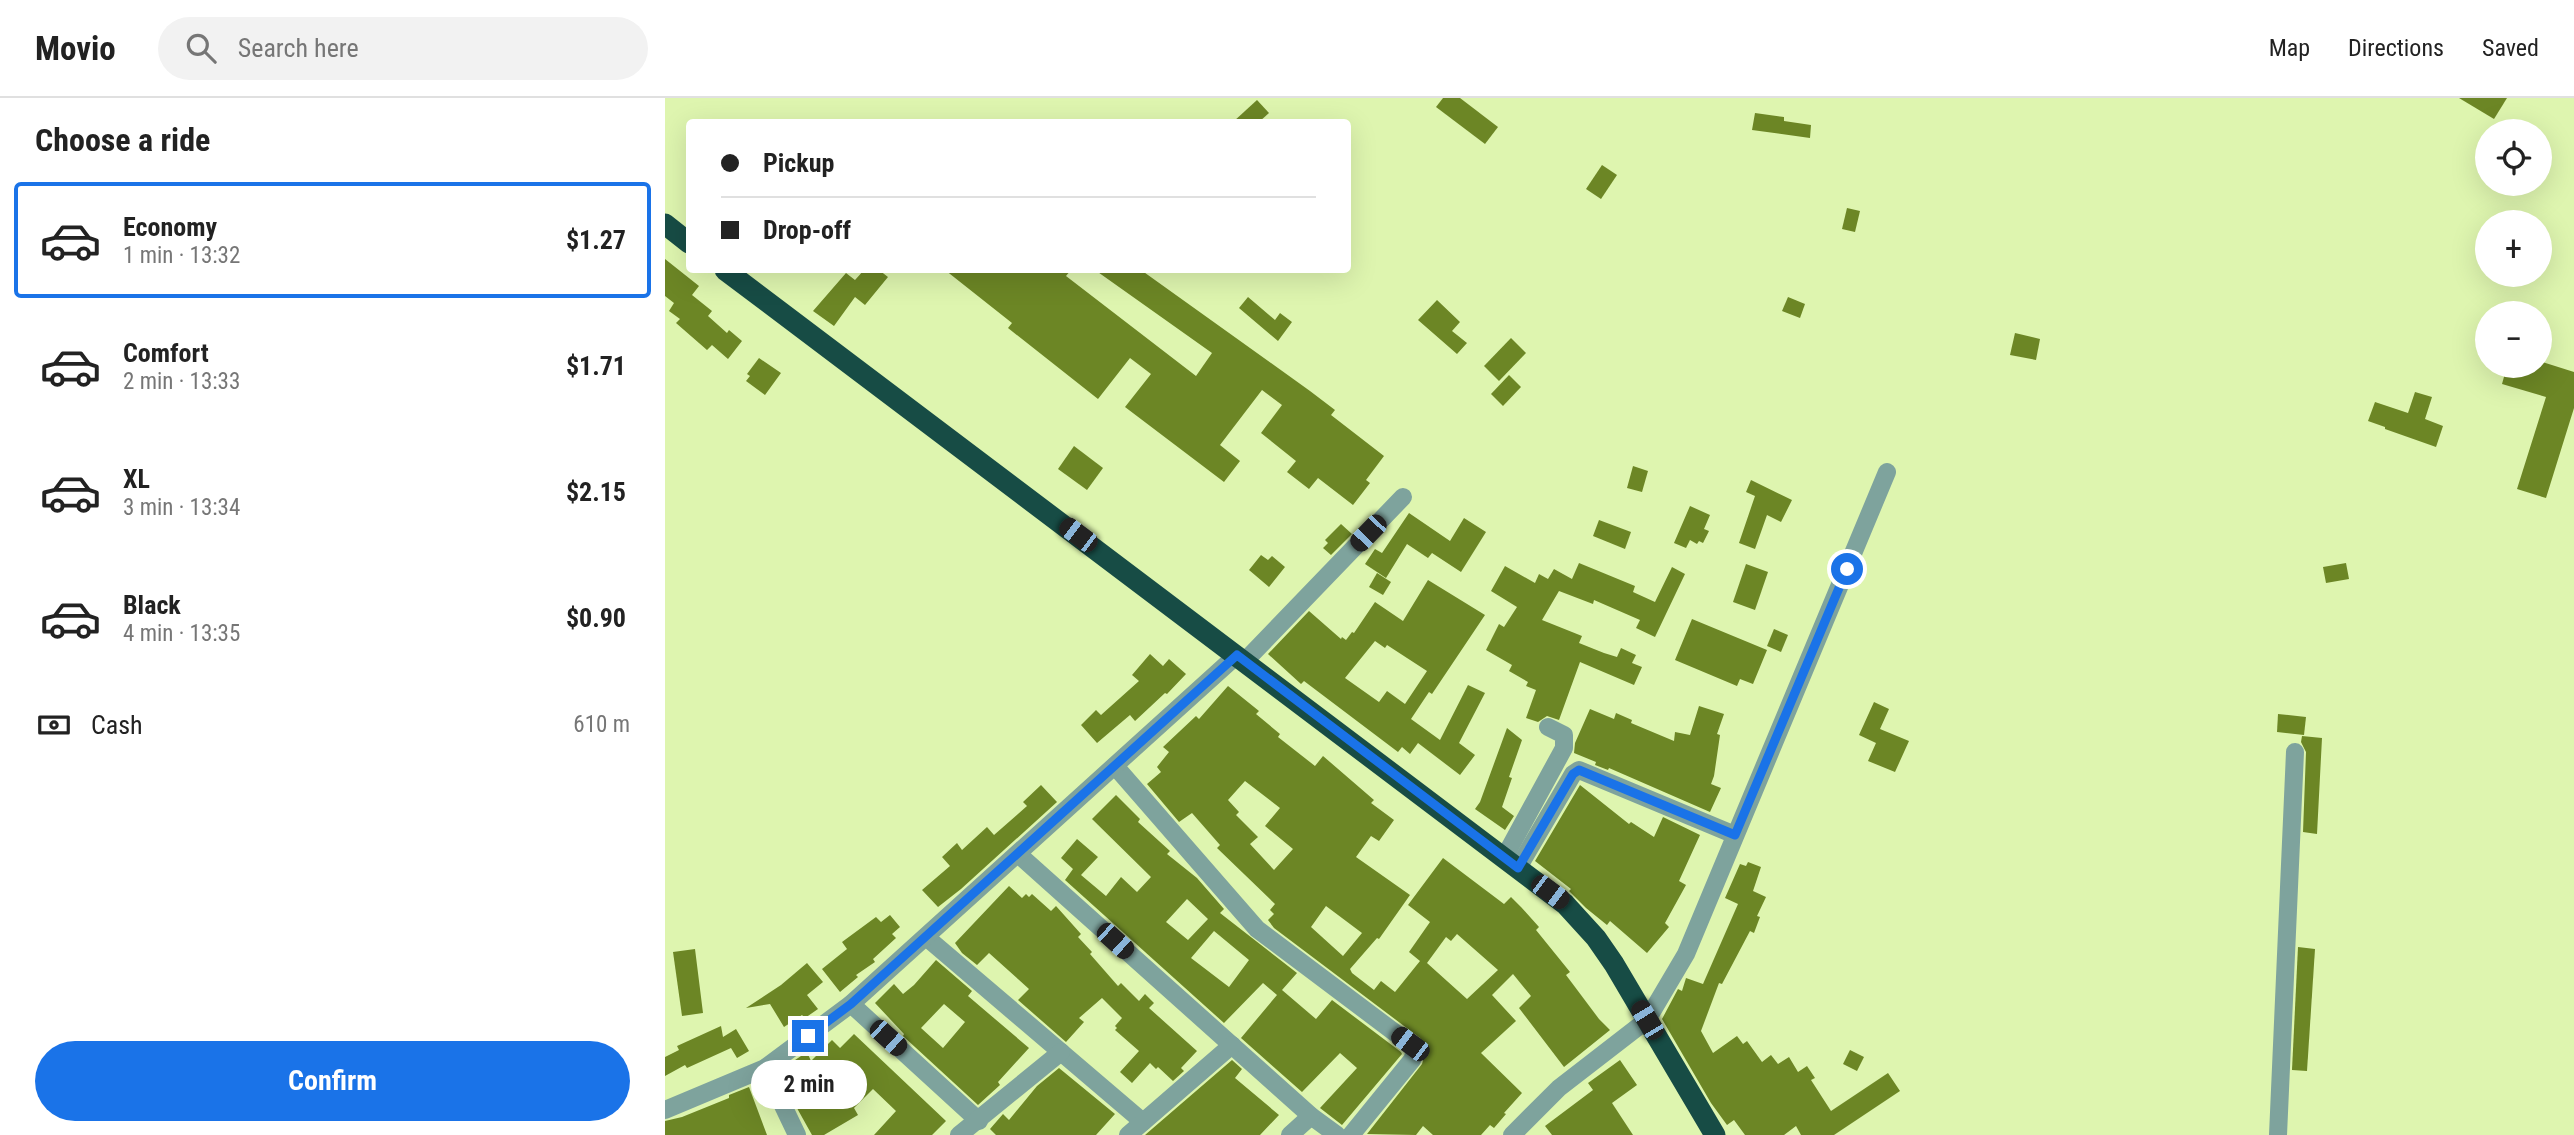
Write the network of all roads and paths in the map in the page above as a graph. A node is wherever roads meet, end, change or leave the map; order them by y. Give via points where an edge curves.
1 (665, 224) edge
2 (686, 241) edge
3 (729, 273) edge
4 (1887, 472) dead end
5 (1403, 497) dead end
6 (1241, 658) junction
7 (1548, 727) dead end
8 (2295, 752) dead end
9 (1115, 766) junction
10 (1735, 835) junction
11 (1018, 854) junction
12 (1511, 863) junction
13 (926, 937) junction
14 (851, 1004) junction
15 (1647, 1020) junction
16 (1232, 1045) junction
17 (1061, 1052) junction
18 (765, 1068) junction
19 (665, 1110) edge
20 (1311, 1116) junction
21 (979, 1121) junction
22 (1143, 1122) junction
23 (797, 1135) edge
24 (959, 1135) edge
25 (1128, 1135) edge
26 (1290, 1135) edge
27 (1337, 1135) edge
28 (1351, 1135) edge
29 (1512, 1135) edge
30 (1715, 1135) edge
31 (2278, 1135) edge

1 - 2 highway
3 - 6 highway
4 - 10 street
5 - 6 street
6 - 9 street
6 - 12 highway
7 - 12 street via 1564,735 1564,748
8 - 31 street
9 - 11 street
9 - 28 street via 1257,929 1410,1044 1415,1052 1412,1060
10 - 12 street via 1579,770
10 - 15 street via 1686,954
11 - 13 street
11 - 16 street
12 - 15 highway via 1565,904 1596,938
13 - 14 street
13 - 17 street
14 - 18 street
14 - 21 street
15 - 29 street via 1559,1088
15 - 30 highway
16 - 20 street
16 - 22 street
17 - 21 street
17 - 22 street
18 - 19 street
18 - 23 street
20 - 26 street
20 - 27 street
21 - 24 street
22 - 25 street

